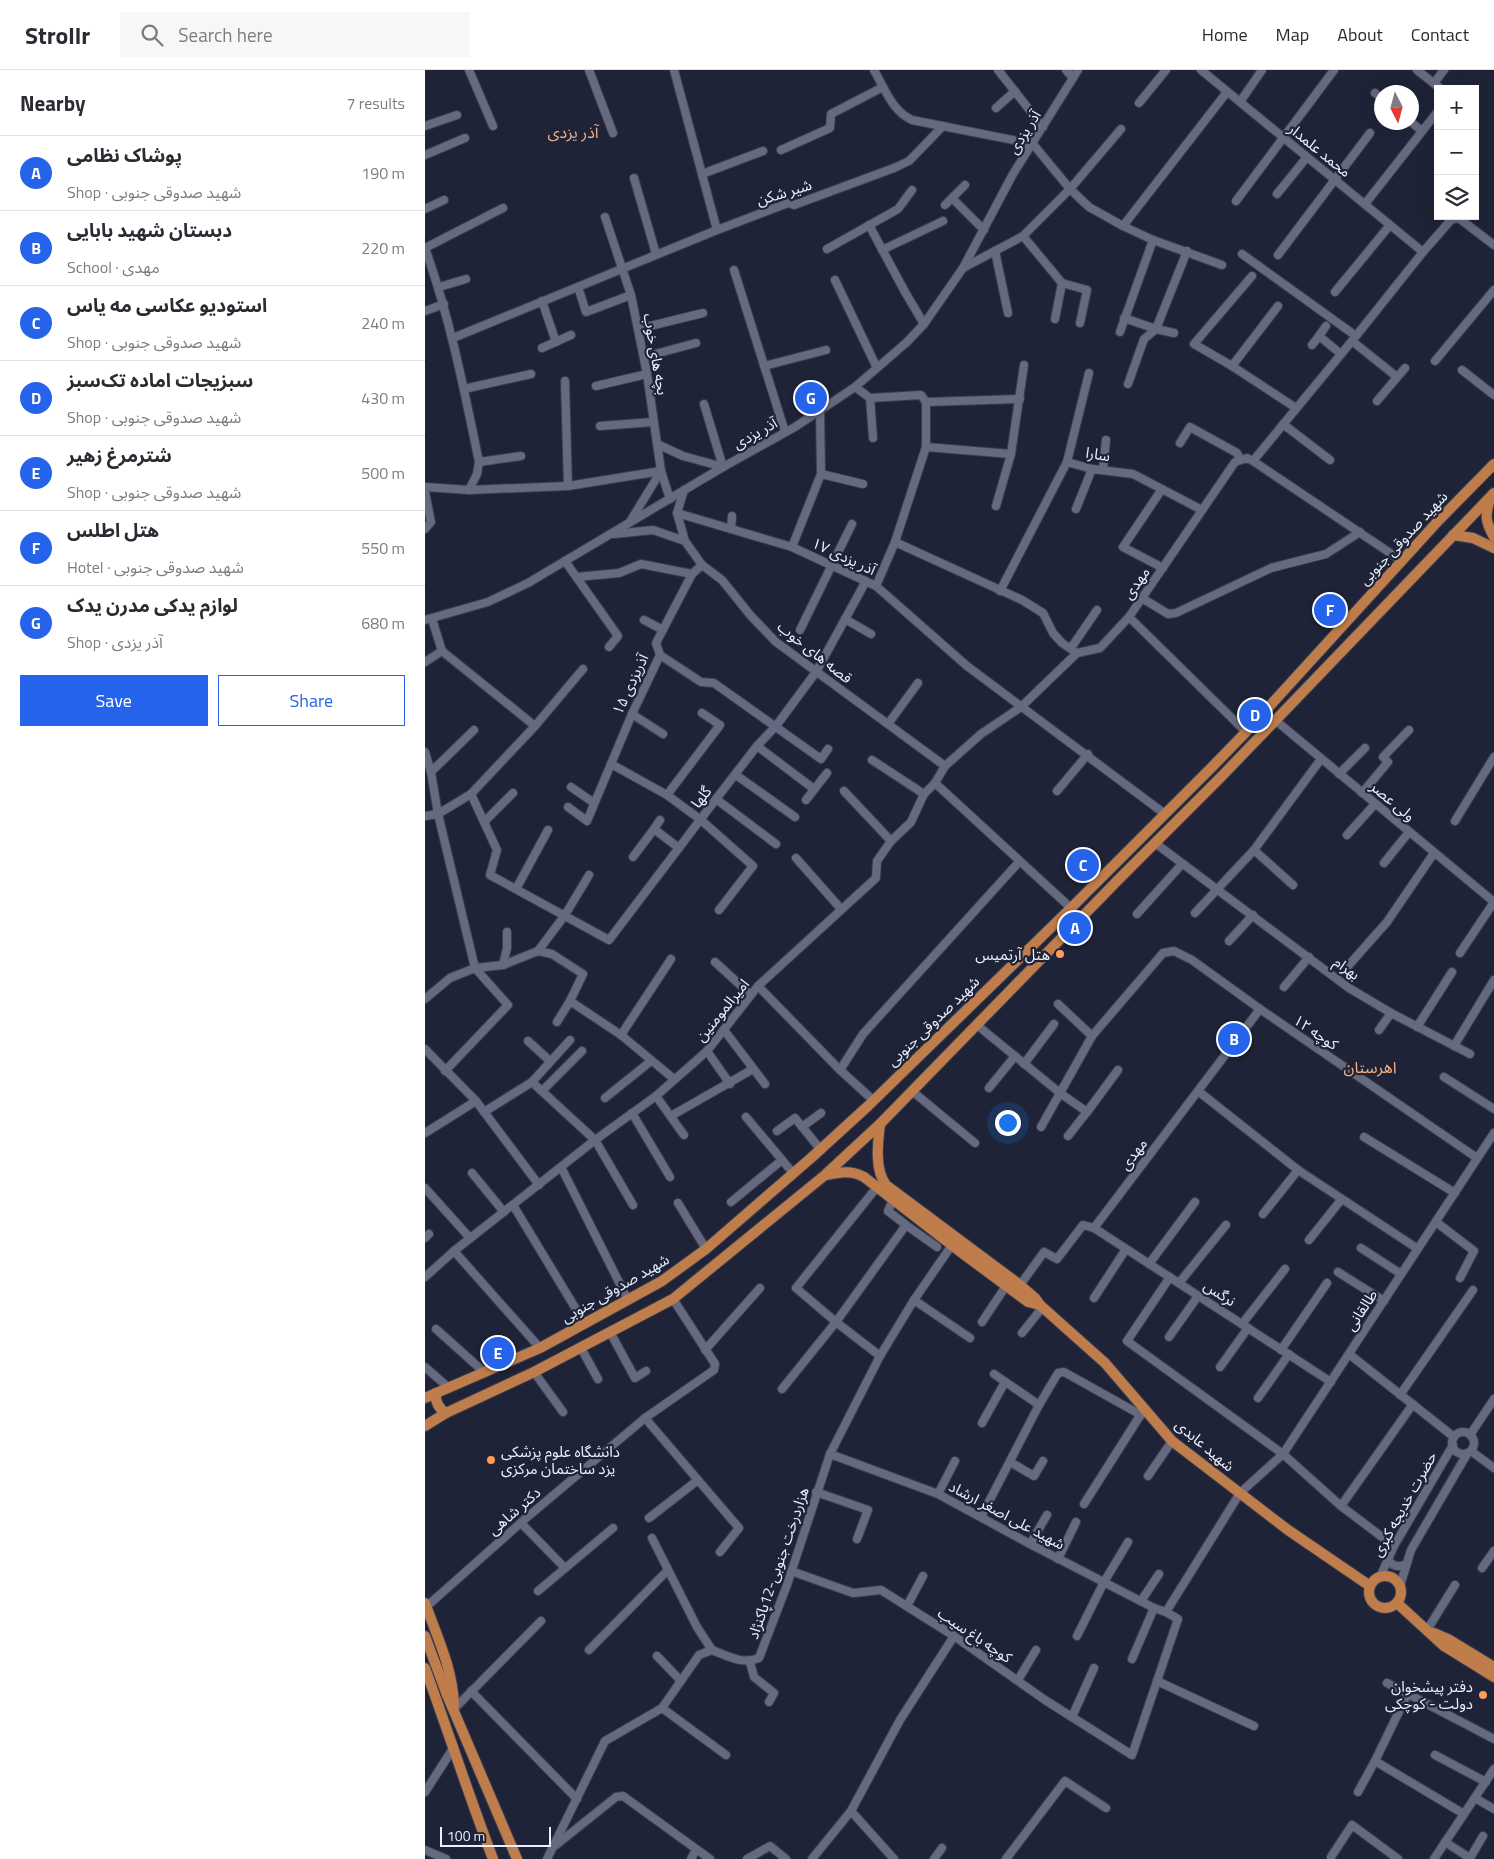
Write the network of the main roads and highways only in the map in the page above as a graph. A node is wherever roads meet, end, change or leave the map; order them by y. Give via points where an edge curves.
1 (1494, 464) edge
2 (1492, 495) edge
3 (1453, 535) junction
4 (1494, 537) edge
5 (1494, 548) edge
6 (1107, 871) junction
7 (1117, 881) junction
8 (881, 1124) junction
9 (825, 1175) junction
10 (954, 1242) junction
11 (1041, 1306) junction
12 (436, 1393) junction
13 (425, 1398) edge
14 (446, 1413) junction
15 (425, 1426) edge
16 (1370, 1586) junction
17 (1397, 1603) junction
18 (426, 1605) edge
19 (1427, 1630) junction
20 (425, 1636) edge
21 (1494, 1667) edge
22 (425, 1668) edge
23 (1494, 1677) edge
24 (425, 1688) edge
25 (454, 1709) junction
26 (444, 1718) junction
27 (493, 1859) edge
28 (517, 1859) edge

1 - 6 main road, شهید صدوقی جنوبی via 1246,732
2 - 3 main road
2 - 4 main road via 1486,515
3 - 5 main road via 1473,538
3 - 7 main road
6 - 7 main road
6 - 12 main road, شهید صدوقی جنوبی via 821,1150 706,1249 662,1281 585,1324
7 - 8 main road
8 - 9 main road
8 - 10 main road, شهید عابدی via 878,1139 882,1180
9 - 10 main road, شهید عابدی via 855,1172
9 - 14 main road via 673,1299 534,1372
10 - 11 main road, شهید عابدی via 1020,1285
10 - 11 main road, شهید عابدی via 1027,1302
11 - 16 main road, شهید عابدی via 1105,1363 1172,1441 1288,1530
12 - 13 main road, شهید صدوقی جنوبی
12 - 14 main road via 437,1406
14 - 15 main road
16 - 17 main road via 1369,1596 1378,1607 1388,1608
16 - 17 main road via 1380,1577 1392,1577 1400,1586
17 - 19 main road
18 - 25 main road via 449,1670
19 - 21 main road
19 - 23 main road via 1444,1646
20 - 25 main road
22 - 26 main road
24 - 26 main road
25 - 28 main road
26 - 27 main road

